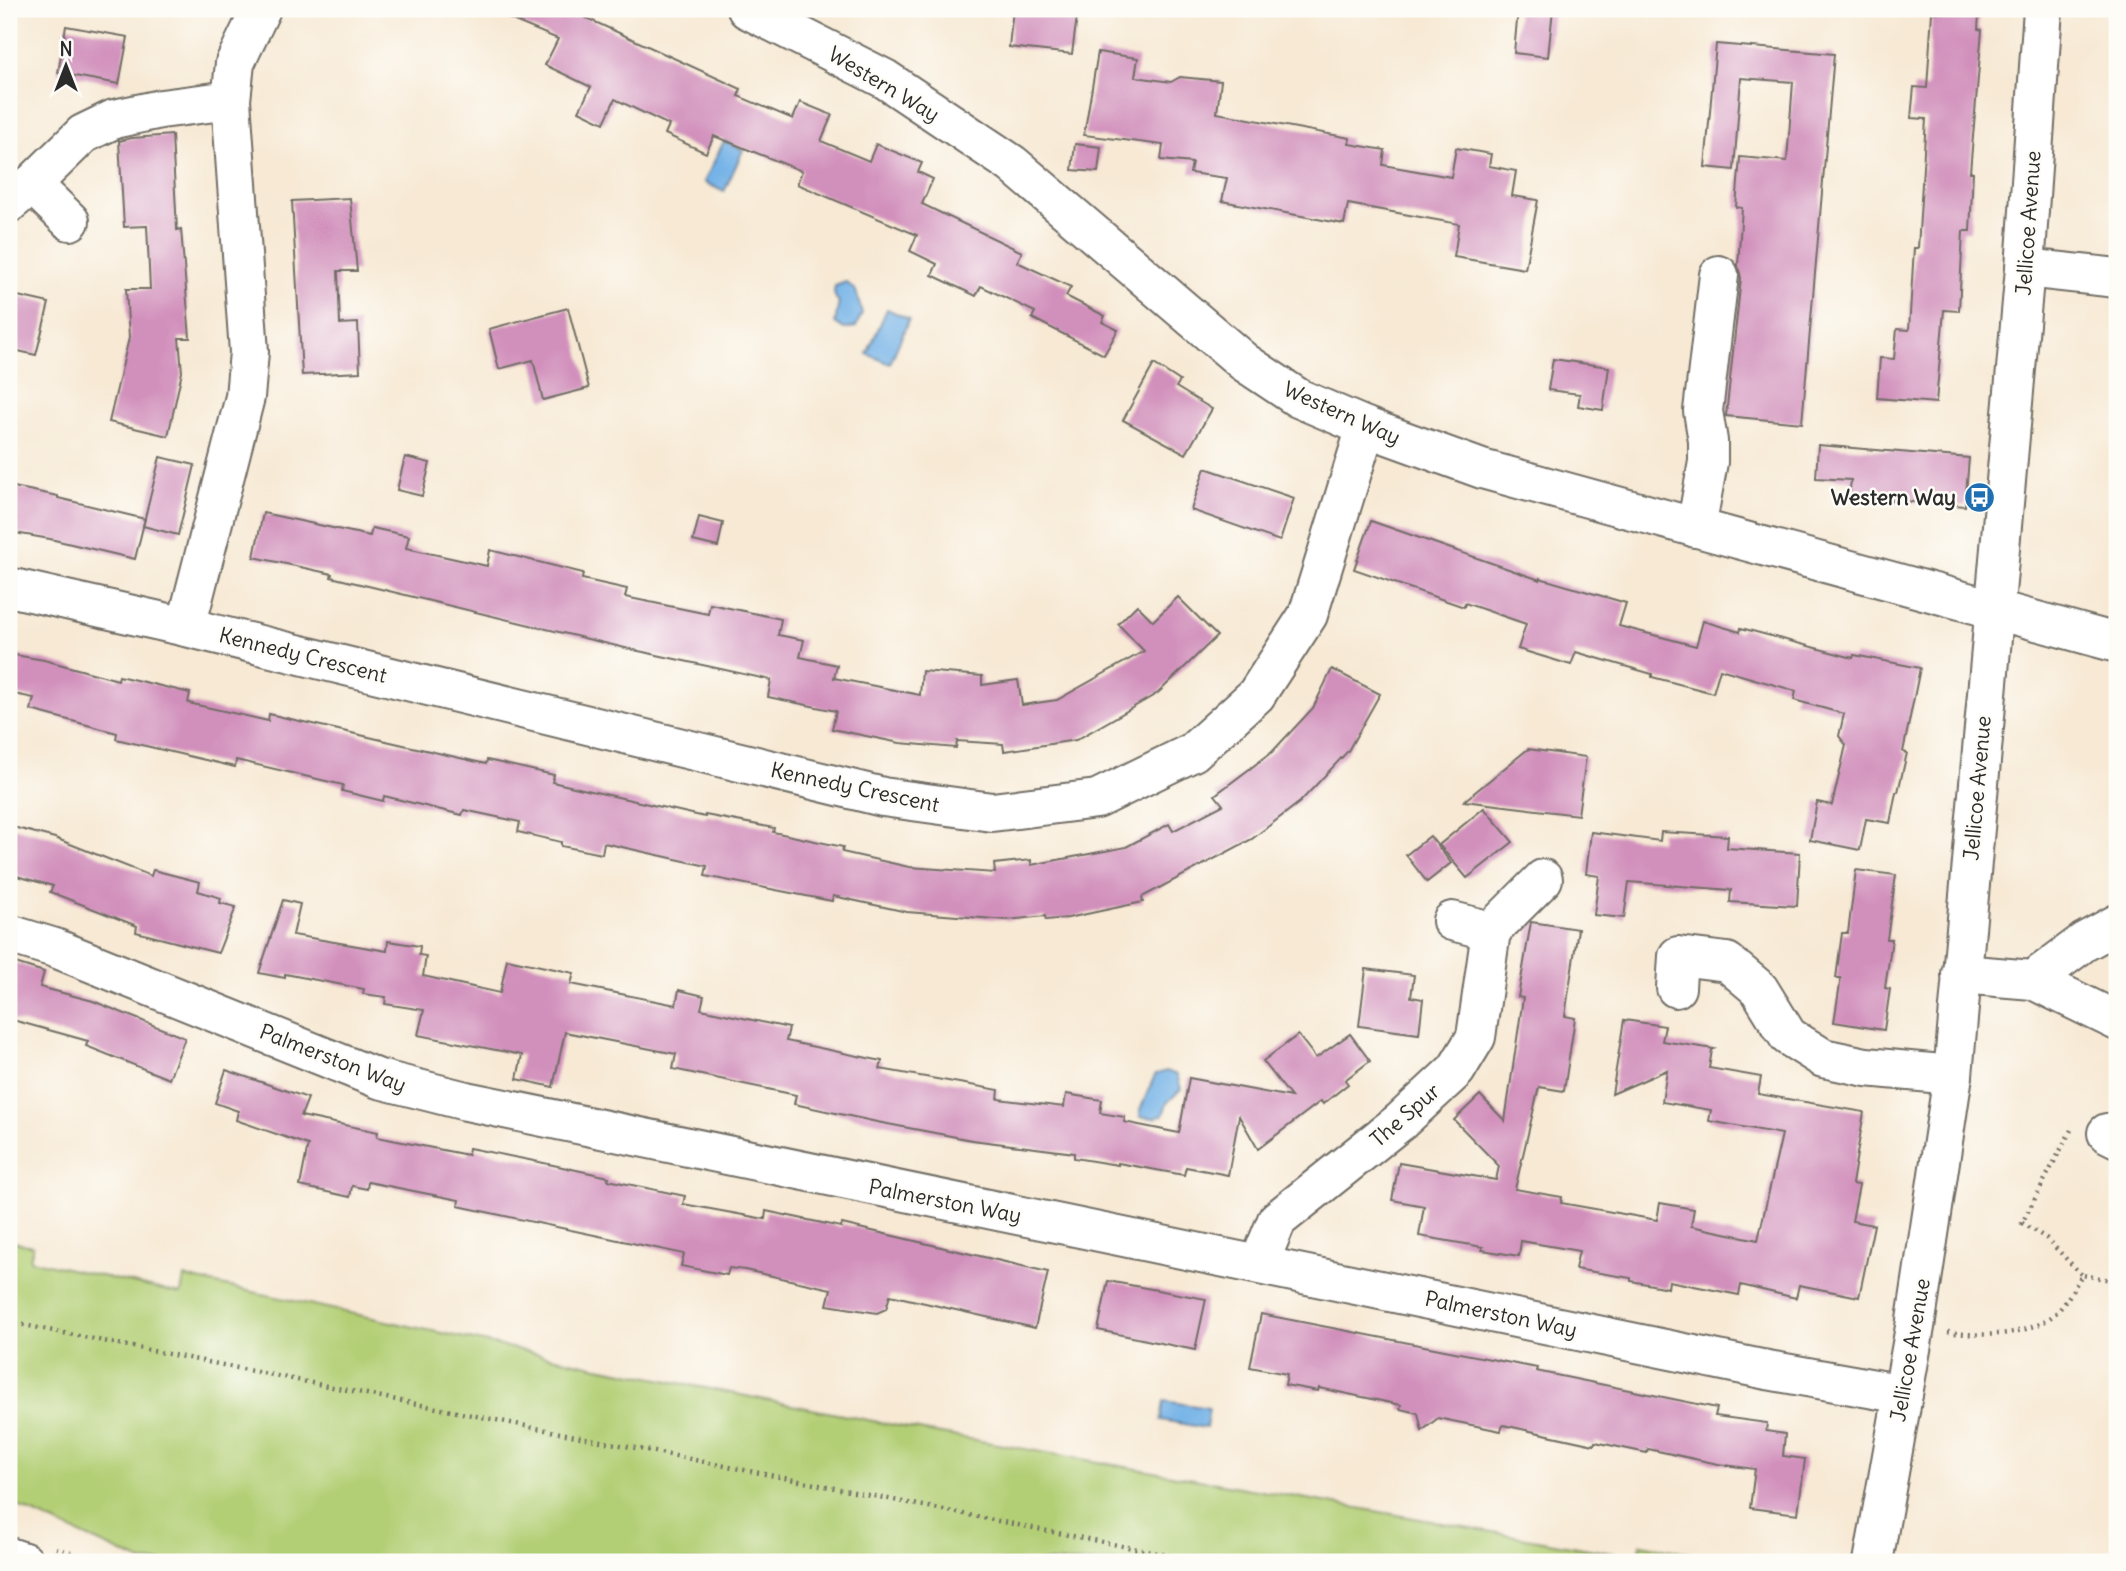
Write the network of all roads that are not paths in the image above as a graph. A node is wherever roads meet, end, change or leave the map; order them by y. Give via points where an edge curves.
1 (261, 9) edge
2 (747, 9) edge
3 (2043, 9) edge
4 (231, 100) junction
5 (20, 193) edge
6 (70, 220) dead end
7 (2025, 268) junction
8 (1719, 275) dead end
9 (2117, 278) edge
10 (1366, 427) junction
11 (1696, 528) junction
12 (9, 587) edge
13 (1993, 610) junction
14 (186, 627) junction
15 (2117, 643) edge
16 (1543, 879) dead end
17 (1452, 920) dead end
18 (2117, 924) edge
19 (1491, 931) junction
20 (9, 934) edge
21 (1961, 974) junction
22 (2033, 980) junction
23 (1676, 988) dead end
24 (2117, 1021) edge
25 (1953, 1075) junction
26 (1259, 1264) junction
27 (1903, 1394) junction
28 (9, 1557) edge
29 (24, 1562) edge
30 (1873, 1562) edge

1 - 4 street via 235,63
2 - 10 street, Western Way via 885,79 1000,156 1244,362 1297,398
3 - 7 street, Jellicoe Avenue
4 - 5 street via 114,119 83,134
4 - 14 street via 249,352 244,407
5 - 6 street
7 - 9 street
7 - 13 street, Jellicoe Avenue
8 - 11 street via 1703,411 1708,462
10 - 11 street, Western Way via 1482,469
10 - 14 street, Kennedy Crescent via 1308,615 1256,695 1193,752 1097,799 992,812 883,797
11 - 13 street, Western Way
12 - 14 street, Kennedy Crescent
13 - 15 street, Western Way
13 - 21 street, Jellicoe Avenue
16 - 19 street
17 - 19 street
18 - 22 street
19 - 26 street, The Spur via 1476,1037 1456,1070 1401,1121 1277,1220
20 - 26 street, Palmerston Way via 55,948 379,1080 768,1166
21 - 22 street
21 - 25 street, Jellicoe Avenue
22 - 24 street
23 - 25 street via 1678,956 1727,962 1759,989 1788,1036 1823,1058 1866,1068
25 - 27 street, Jellicoe Avenue
26 - 27 street, Palmerston Way via 1749,1367
27 - 30 street, Jellicoe Avenue
28 - 29 street

